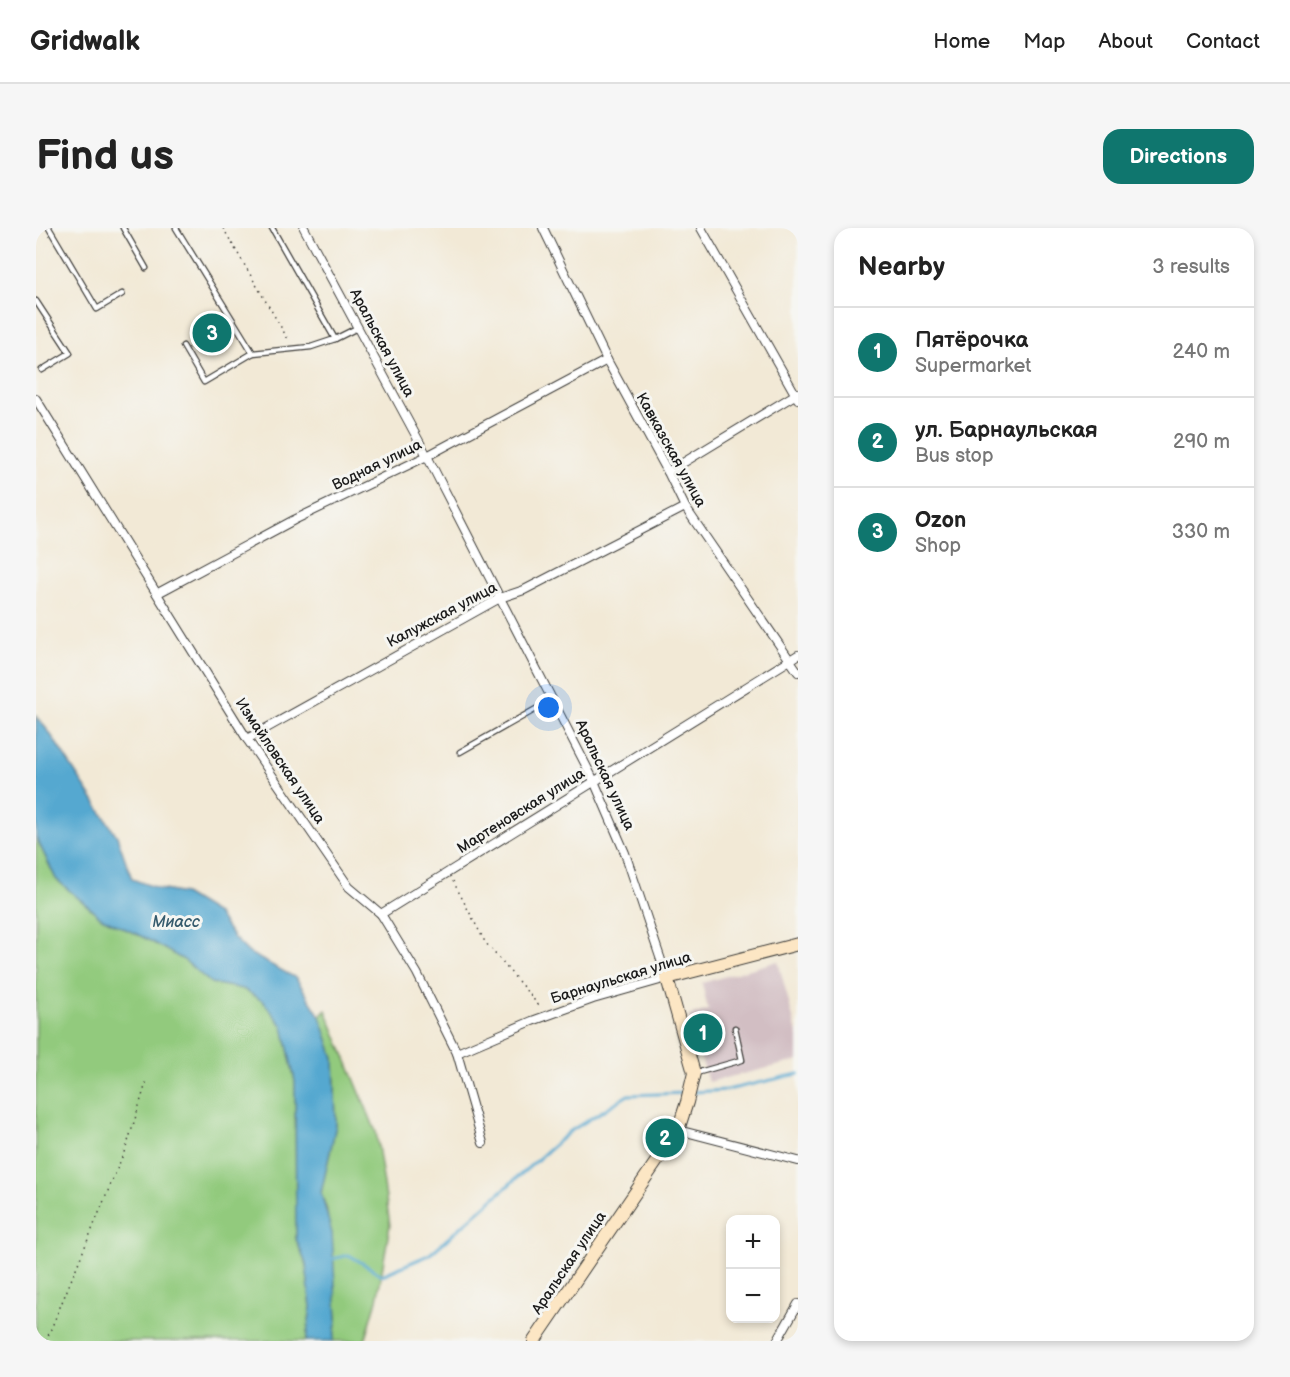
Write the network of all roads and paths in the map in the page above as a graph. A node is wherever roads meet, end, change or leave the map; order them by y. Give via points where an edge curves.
1 (49, 228) edge
2 (123, 228) edge
3 (176, 228) edge
4 (223, 228) edge
5 (272, 228) edge
6 (304, 228) edge
7 (543, 228) edge
8 (701, 228) edge
9 (146, 268) dead end
10 (122, 294) dead end
11 (36, 301) edge
12 (357, 328) junction
13 (335, 339) junction
14 (183, 345) dead end
15 (294, 349) junction
16 (253, 353) junction
17 (607, 360) junction
18 (42, 370) dead end
19 (797, 395) edge
20 (36, 399) edge
21 (427, 456) junction
22 (668, 472) junction
23 (685, 507) junction
24 (158, 593) junction
25 (500, 598) junction
26 (794, 658) edge
27 (798, 672) edge
28 (552, 699) junction
29 (247, 739) junction
30 (460, 752) dead end
31 (594, 781) junction
32 (448, 872) junction
33 (381, 914) junction
34 (798, 944) edge
35 (667, 978) junction
36 (548, 1016) junction
37 (735, 1029) dead end
38 (457, 1053) junction
39 (693, 1077) junction
40 (147, 1080) dead end
41 (678, 1130) junction
42 (483, 1143) dead end
43 (798, 1161) edge
44 (798, 1304) edge
45 (46, 1341) edge
46 (534, 1341) edge
47 (777, 1341) edge

1 - 10 lane via 97,309
2 - 9 lane
3 - 16 lane
4 - 15 path
5 - 13 lane
6 - 12 street, Аральская улица
7 - 17 street, Кавказская улица
8 - 19 street
11 - 18 lane via 70,353
12 - 13 lane
12 - 21 street, Аральская улица
13 - 15 lane
14 - 16 lane via 204,382
15 - 16 lane
17 - 21 street, Водная улица
17 - 22 street, Кавказская улица
19 - 22 street
20 - 24 street, Измайловская улица
21 - 24 street, Водная улица via 294,520
21 - 25 street, Аральская улица
22 - 23 street, Кавказская улица
23 - 25 street, Калужская улица via 524,590
23 - 26 street, Кавказская улица
24 - 29 street, Измайловская улица
25 - 28 street, Аральская улица
25 - 29 street, Калужская улица
26 - 27 street, Кавказская улица
26 - 31 street, Мартеновская улица
28 - 30 lane
28 - 31 street, Аральская улица
29 - 33 street, Измайловская улица via 349,887
31 - 32 street, Мартеновская улица
31 - 35 street, Аральская улица via 625,853
32 - 33 street, Мартеновская улица
32 - 36 path via 485,942
33 - 38 street, Измайловская улица via 417,973
34 - 35 street, Барнаульская улица
35 - 36 street, Барнаульская улица
35 - 39 street, Аральская улица
36 - 38 street, Барнаульская улица
37 - 39 lane via 742,1060
38 - 42 street, Измайловская улица
39 - 41 street, Аральская улица
40 - 45 path via 127,1145
41 - 43 street
41 - 46 street, Аральская улица
44 - 47 street

